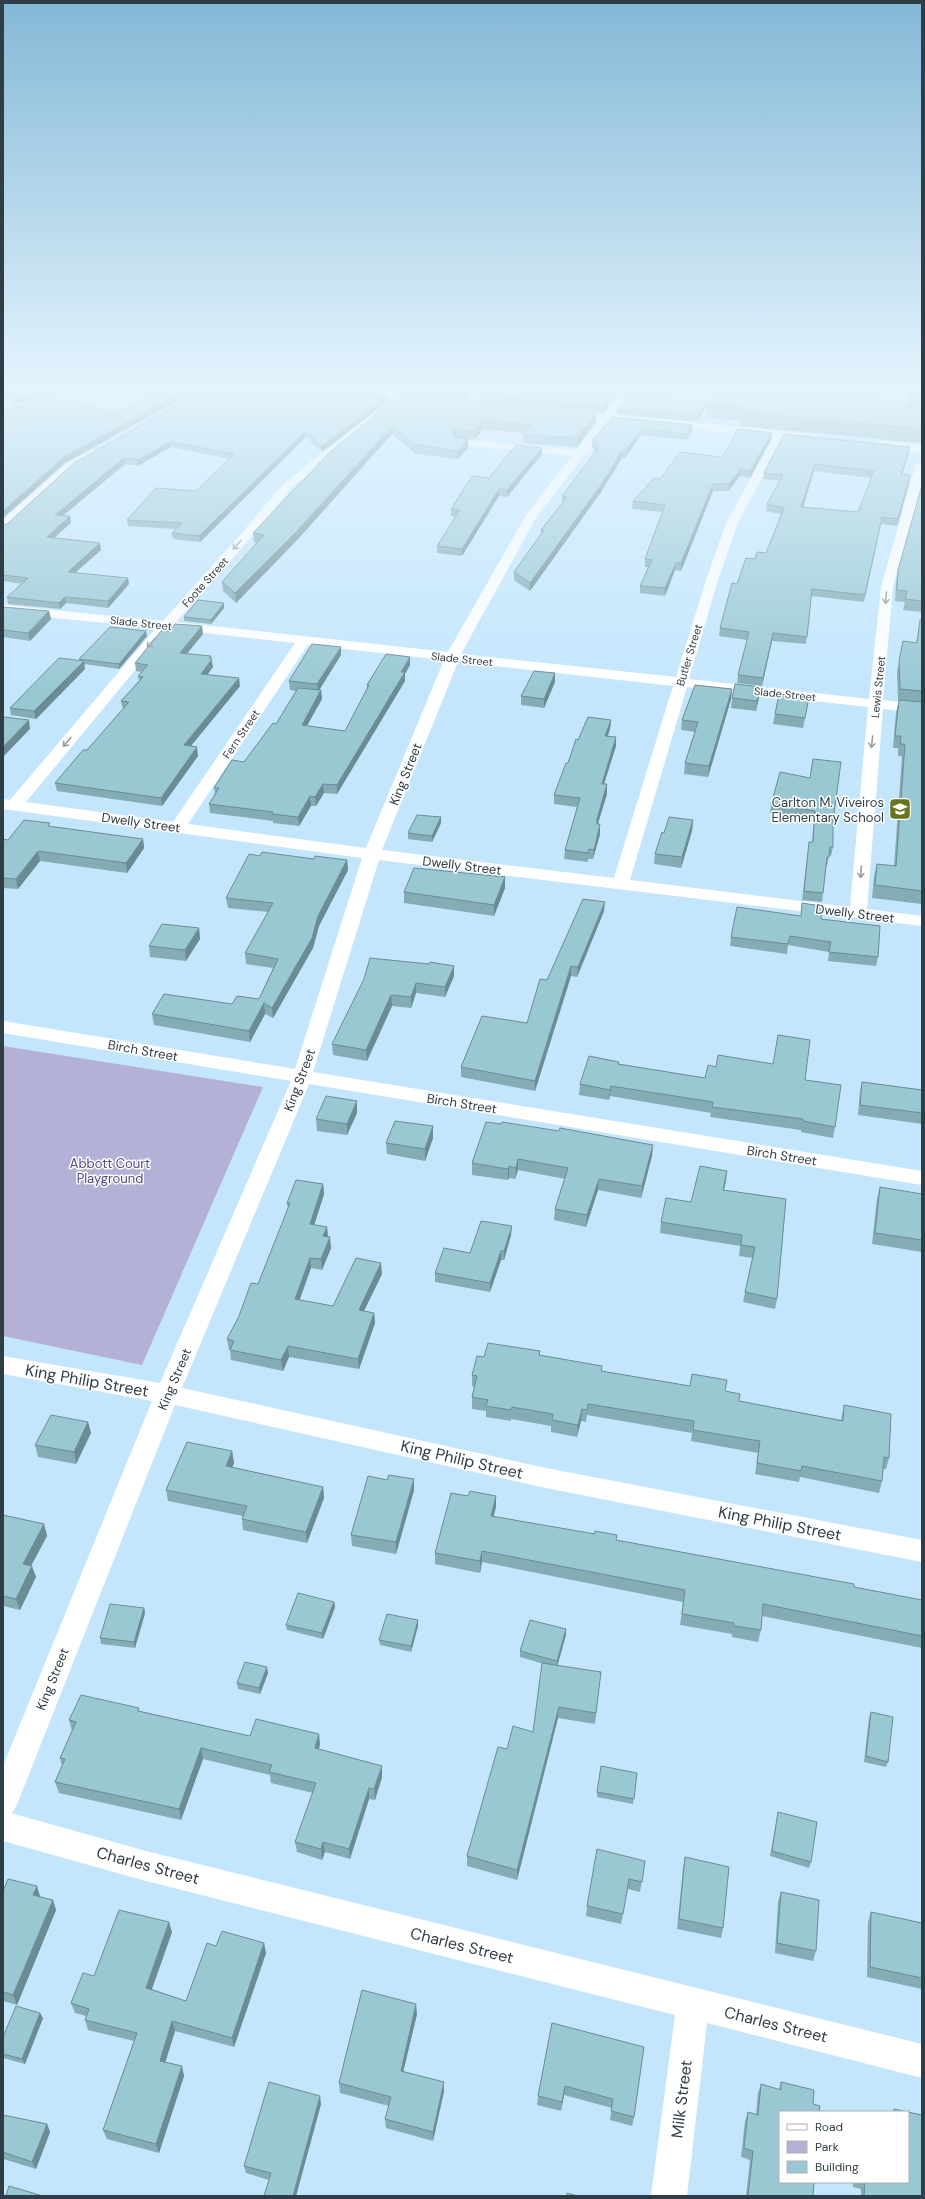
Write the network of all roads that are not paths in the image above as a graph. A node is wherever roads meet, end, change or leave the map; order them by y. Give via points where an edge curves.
1 (45, 486) edge
2 (287, 486) edge
3 (555, 486) edge
4 (752, 486) edge
5 (916, 486) edge
6 (9, 514) edge
7 (3, 526) edge
8 (3, 609) edge
9 (166, 625) junction
10 (304, 641) junction
11 (452, 658) junction
12 (681, 683) junction
13 (876, 704) junction
14 (922, 709) edge
15 (9, 805) edge
16 (178, 827) junction
17 (372, 854) junction
18 (620, 885) junction
19 (858, 914) junction
20 (922, 921) edge
21 (3, 1027) edge
22 (302, 1077) junction
23 (922, 1178) edge
24 (3, 1365) edge
25 (167, 1394) junction
26 (922, 1551) edge
27 (3, 1802) edge
28 (3, 1826) edge
29 (693, 2002) junction
30 (922, 2061) edge
31 (669, 2196) edge

1 - 6 street
2 -> 9 street, Foote Street
3 - 11 street, King Street via 532,516
4 - 12 street, Butler Street via 732,523
5 -> 13 street, Lewis Street via 887,587
6 - 7 street
8 - 9 street, Slade Street
9 - 10 street, Slade Street
9 -> 15 street, Foote Street
10 - 11 street, Slade Street
10 - 16 street, Fern Street
11 - 12 street, Slade Street
11 - 17 street, King Street
12 - 13 street, Slade Street
12 - 18 street, Butler Street
13 - 14 street, Slade Street
13 -> 19 street, Lewis Street
15 - 16 street, Dwelly Street
16 - 17 street, Dwelly Street
17 - 18 street, Dwelly Street
17 - 22 street, King Street
18 - 19 street, Dwelly Street
19 - 20 street, Dwelly Street
21 - 22 street, Birch Street
22 - 23 street, Birch Street
22 - 25 street, King Street
24 - 25 street, King Philip Street
25 - 26 street, King Philip Street via 546,1478
25 - 27 street, King Street
28 - 29 street, Charles Street via 146,1866
29 - 30 street, Charles Street
29 - 31 street, Milk Street

